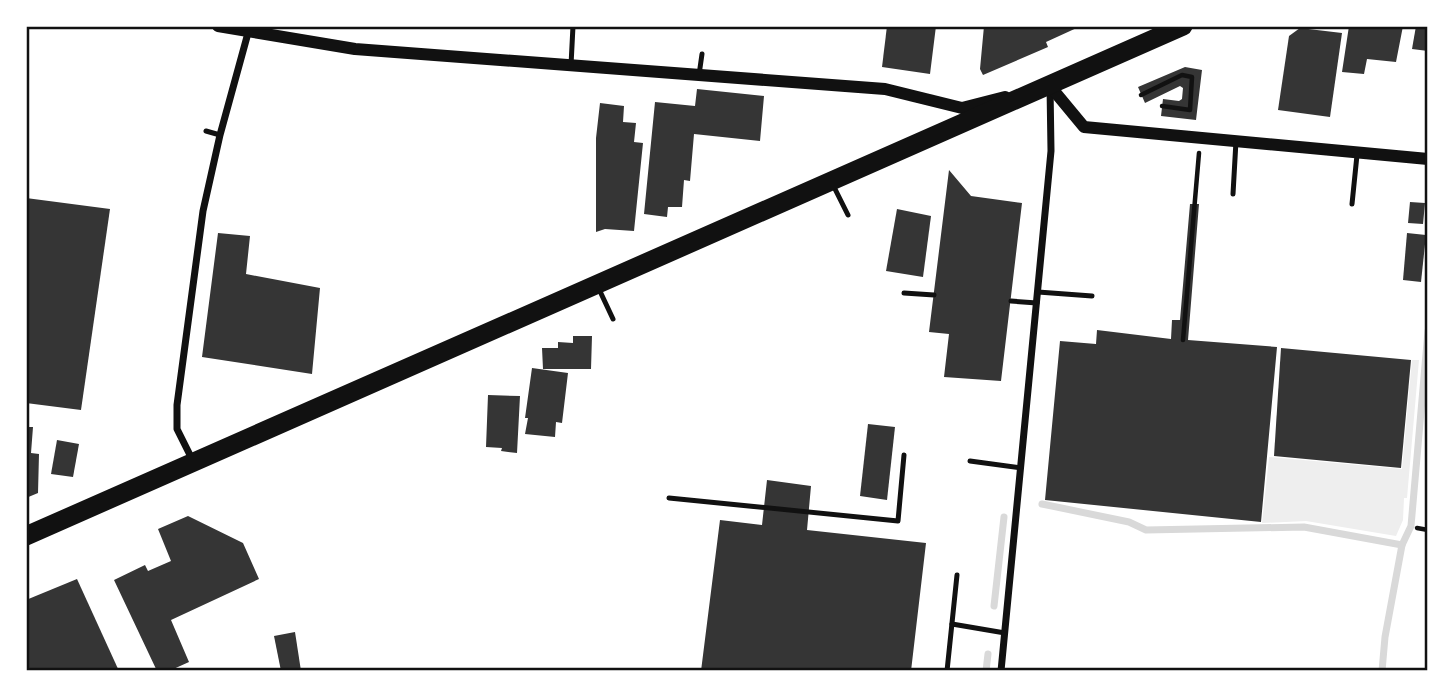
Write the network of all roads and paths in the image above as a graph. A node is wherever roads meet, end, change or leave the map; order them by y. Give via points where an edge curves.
1 (218, 26) edge
2 (573, 26) edge
3 (1183, 26) edge
4 (248, 33) junction
5 (702, 54) dead end
6 (571, 65) junction
7 (699, 75) junction
8 (1050, 86) junction
9 (1141, 95) dead end
10 (1162, 106) dead end
11 (206, 131) dead end
12 (220, 135) junction
13 (1236, 141) junction
14 (1357, 151) junction
15 (1199, 152) dead end
16 (1428, 159) edge
17 (832, 182) junction
18 (1233, 194) dead end
19 (1352, 204) dead end
20 (848, 215) dead end
21 (597, 285) junction
22 (1038, 292) junction
23 (904, 293) dead end
24 (934, 295) dead end
25 (1092, 296) dead end
26 (1011, 301) dead end
27 (1037, 303) junction
28 (613, 319) dead end
29 (1183, 340) dead end
30 (904, 455) dead end
31 (970, 461) dead end
32 (194, 463) junction
33 (1021, 468) junction
34 (669, 498) dead end
35 (1417, 528) dead end
36 (1428, 530) edge
37 (26, 536) edge
38 (957, 575) dead end
39 (953, 624) junction
40 (1005, 633) junction
41 (947, 671) edge
42 (1001, 671) edge

1 - 4 street
2 - 6 lane
3 - 8 highway
4 - 6 street via 355,49
4 - 12 street
5 - 7 lane
6 - 7 street
7 - 8 street via 885,89 962,108
8 - 13 street via 1084,127
8 - 17 highway
8 - 22 street via 1051,151
9 - 10 path via 1182,75 1192,77 1190,110
11 - 12 lane
12 - 32 street via 204,211 177,405 177,429
13 - 14 street
13 - 18 lane
14 - 16 street
14 - 19 lane
15 - 29 path
17 - 20 lane
17 - 21 highway
21 - 28 lane
21 - 32 highway
22 - 25 lane
22 - 27 street
23 - 24 lane
26 - 27 lane
27 - 33 street
30 - 34 lane via 898,521
31 - 33 lane
32 - 37 highway
33 - 40 street
35 - 36 path
38 - 39 lane
39 - 40 lane
39 - 41 lane
40 - 42 street

